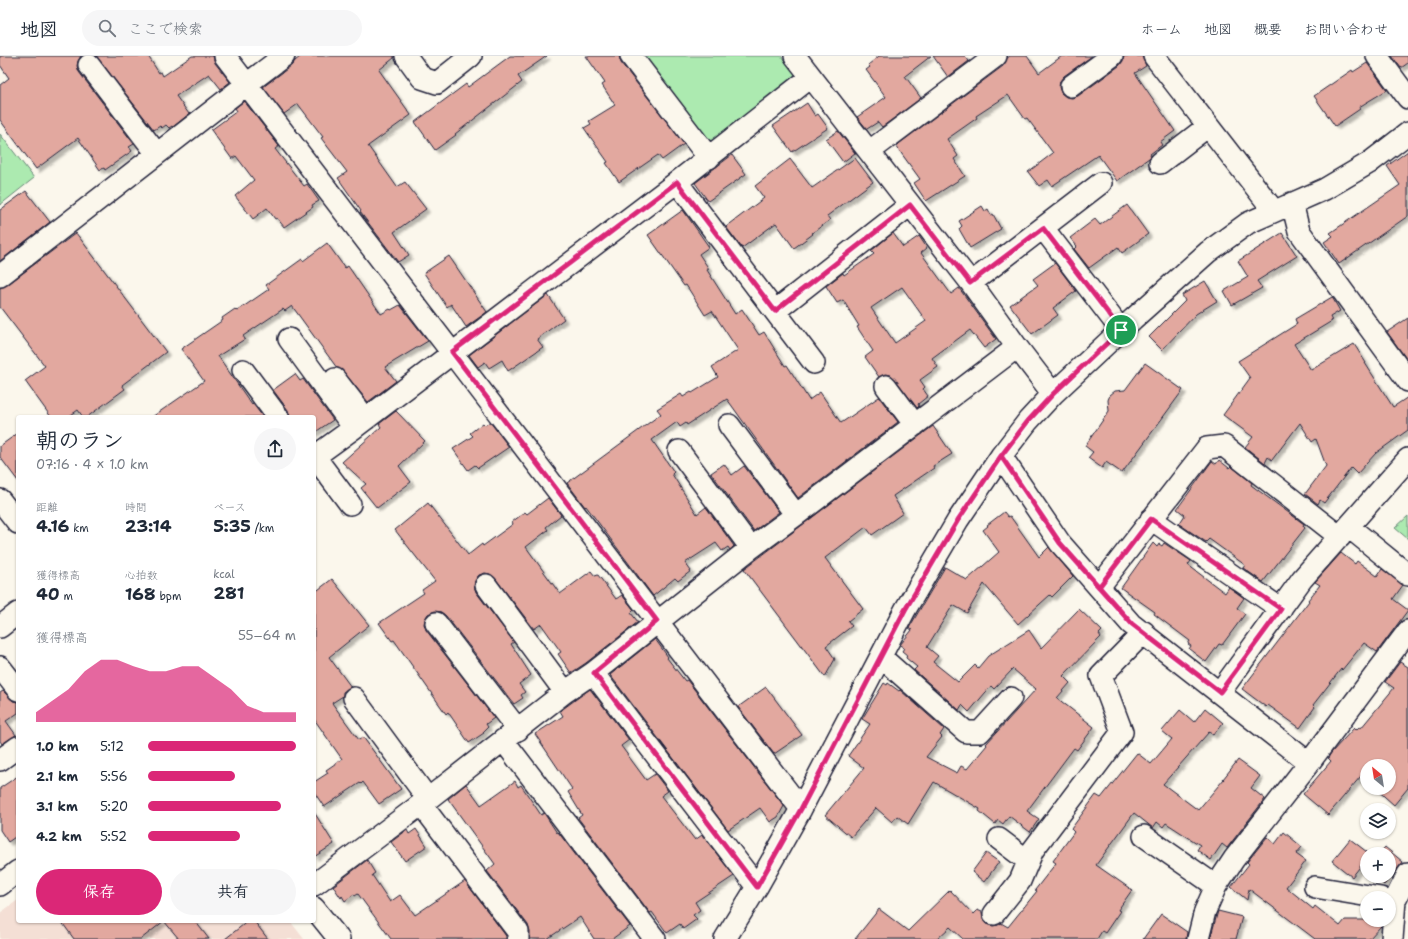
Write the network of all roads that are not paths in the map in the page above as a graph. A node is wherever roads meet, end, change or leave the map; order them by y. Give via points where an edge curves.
1 (225, 56) edge
2 (284, 56) edge
3 (406, 56) edge
4 (471, 56) edge
5 (631, 56) edge
6 (795, 56) edge
7 (996, 56) edge
8 (1112, 56) edge
9 (1154, 56) edge
10 (1377, 56) edge
11 (89, 65) dead end
12 (811, 76) junction
13 (247, 84) junction
14 (1071, 86) dead end
15 (1408, 98) edge
16 (1208, 126) junction
17 (1408, 133) edge
18 (870, 151) junction
19 (157, 154) junction
20 (709, 158) junction
21 (1160, 163) dead end
22 (677, 182) junction
23 (1101, 183) dead end
24 (1292, 203) junction
25 (910, 205) junction
26 (1274, 211) junction
27 (1043, 228) junction
28 (0, 276) edge
29 (970, 283) junction
30 (775, 311) junction
31 (1121, 330) junction
32 (294, 336) dead end
33 (1017, 347) junction
34 (452, 352) junction
35 (814, 363) dead end
36 (243, 370) dead end
37 (1408, 381) edge
38 (886, 386) dead end
39 (1053, 394) junction
40 (277, 415) edge
41 (360, 424) junction
42 (729, 425) dead end
43 (915, 425) junction
44 (679, 451) dead end
45 (316, 456) edge
46 (1001, 456) junction
47 (1408, 459) edge
48 (316, 460) edge
49 (0, 500) edge
50 (350, 504) dead end
51 (796, 515) junction
52 (1151, 519) junction
53 (16, 520) edge
54 (1345, 532) junction
55 (751, 548) junction
56 (1408, 575) edge
57 (486, 585) dead end
58 (1099, 587) junction
59 (1281, 609) junction
60 (16, 615) edge
61 (657, 621) junction
62 (436, 623) dead end
63 (0, 627) edge
64 (1408, 631) edge
65 (1144, 632) junction
66 (881, 657) junction
67 (0, 667) edge
68 (594, 673) junction
69 (16, 687) edge
70 (565, 692) junction
71 (1220, 692) junction
72 (354, 698) dead end
73 (1011, 698) dead end
74 (510, 735) junction
75 (16, 748) edge
76 (0, 760) edge
77 (1309, 763) junction
78 (424, 802) junction
79 (801, 809) junction
80 (1144, 836) dead end
81 (999, 839) dead end
82 (1028, 861) junction
83 (16, 873) edge
84 (1408, 874) edge
85 (316, 883) edge
86 (0, 885) edge
87 (1216, 886) junction
88 (757, 887) junction
89 (1315, 887) dead end
90 (1394, 891) edge
91 (1360, 894) edge
92 (316, 910) edge
93 (994, 914) dead end
94 (1391, 927) edge
95 (339, 939) edge
96 (518, 939) edge
97 (655, 939) edge
98 (725, 939) edge
99 (1198, 939) edge
100 (1392, 939) edge

1 - 13 street
2 - 13 street
3 - 4 street via 422,78 437,82
5 - 20 street
6 - 12 street
7 - 18 street
8 - 14 street
9 - 16 street
10 - 15 street
11 - 19 street
12 - 18 street
12 - 20 street
13 - 19 street
13 - 34 street
16 - 21 street
16 - 26 street
17 - 24 street via 1369,163 1325,189
18 - 25 street
19 - 28 street
20 - 22 street
22 - 30 street
22 - 34 street
23 - 27 street
24 - 26 street
24 - 37 street via 1299,231
25 - 29 street
25 - 30 street
26 - 31 street via 1248,223 1208,252
27 - 29 street
27 - 31 street
29 - 33 street
30 - 35 street
31 - 39 street
32 - 41 street
33 - 39 street
33 - 43 street
34 - 41 street
34 - 61 street
36 - 40 street
38 - 43 street
39 - 46 street
41 - 45 street
42 - 51 street
43 - 51 street
44 - 55 street
46 - 58 street via 1060,543
46 - 66 street via 958,520 905,610
47 - 54 street
48 - 50 street
49 - 53 street
51 - 55 street
52 - 54 street via 1207,448 1224,446
52 - 58 street
52 - 59 street
54 - 56 street
54 - 59 street via 1302,579
55 - 61 street
57 - 70 street
58 - 65 street via 1132,624
59 - 71 street
60 - 63 street
61 - 68 street
61 - 79 street
62 - 74 street
64 - 77 street
65 - 71 street
65 - 82 street via 1101,676 1122,732 1033,850
66 - 73 street via 966,732 980,732
66 - 79 street
67 - 69 street
68 - 70 street
68 - 88 street
70 - 74 street
71 - 77 street
72 - 78 street
74 - 78 street
74 - 97 street
75 - 76 street
77 - 87 street
78 - 85 street
78 - 96 street via 518,932
79 - 88 street
80 - 87 street
81 - 82 street
82 - 93 street via 1020,882
83 - 86 street
84 - 90 street
87 - 99 street via 1205,911
88 - 98 street
89 - 91 street
92 - 95 street
94 - 100 street

